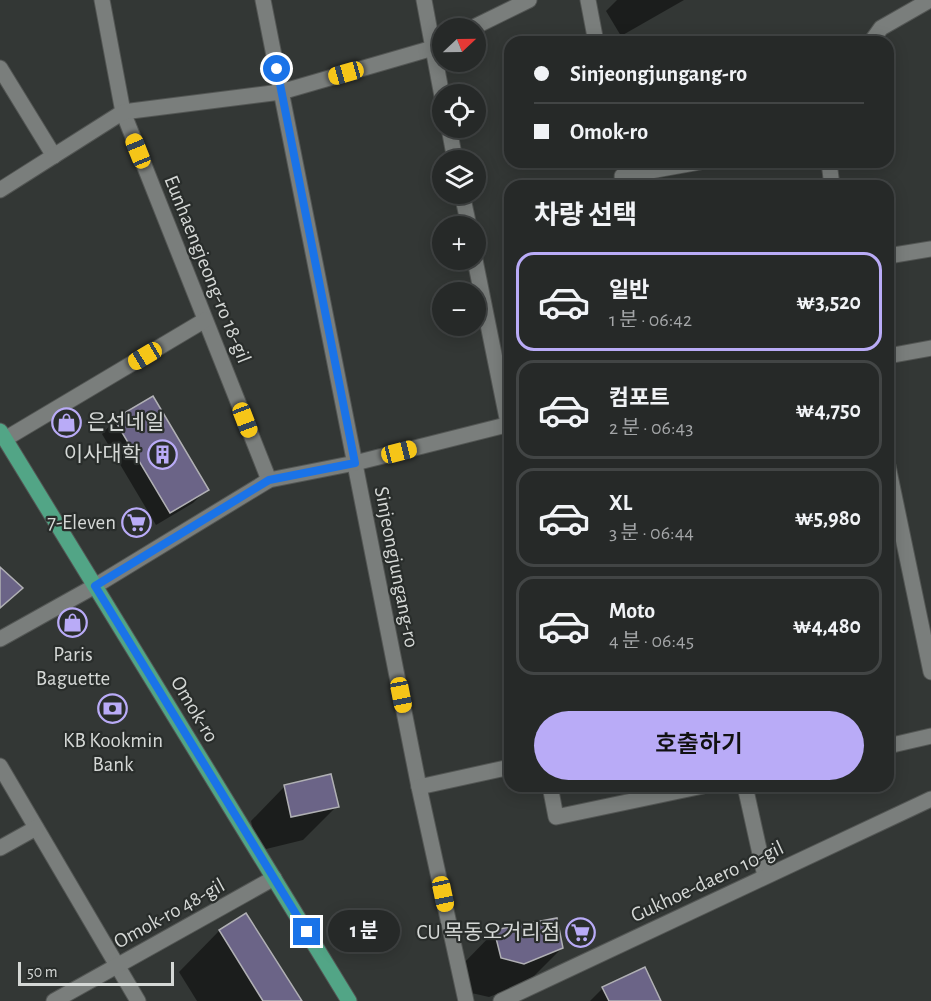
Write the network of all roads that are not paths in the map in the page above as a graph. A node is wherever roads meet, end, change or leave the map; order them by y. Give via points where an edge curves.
1 (102, 0) edge
2 (263, 0) edge
3 (424, 0) edge
4 (530, 0) edge
5 (588, 0) edge
6 (930, 0) edge
7 (486, 21) edge
8 (432, 26) edge
9 (595, 36) edge
10 (875, 36) edge
11 (432, 47) edge
12 (0, 68) edge
13 (281, 92) junction
14 (123, 112) junction
15 (54, 156) junction
16 (663, 168) edge
17 (621, 175) edge
18 (0, 190) edge
19 (931, 249) edge
20 (894, 254) edge
21 (477, 270) edge
22 (206, 320) junction
23 (931, 348) edge
24 (894, 355) edge
25 (504, 402) edge
26 (504, 428) edge
27 (2, 435) edge
28 (355, 463) junction
29 (269, 480) junction
30 (894, 495) edge
31 (95, 586) junction
32 (0, 639) edge
33 (931, 672) edge
34 (931, 736) edge
35 (894, 745) edge
36 (0, 766) edge
37 (504, 768) edge
38 (419, 788) junction
39 (551, 792) edge
40 (674, 792) edge
41 (746, 792) edge
42 (931, 799) edge
43 (36, 828) junction
44 (0, 848) edge
45 (765, 876) junction
46 (274, 878) junction
47 (117, 966) junction
48 (54, 1001) edge
49 (138, 1001) edge
50 (349, 1001) edge
51 (466, 1001) edge
52 (501, 1001) edge

1 - 14 street, Eunhaengjeong-ro 18-gil
2 - 13 street, Sinjeongjungang-ro
3 - 8 street
4 - 7 street
5 - 9 street
6 - 10 street via 881,28
11 - 13 street
12 - 15 street
13 - 14 street
13 - 28 street, Sinjeongjungang-ro
14 - 15 street
14 - 22 street, Eunhaengjeong-ro 18-gil
15 - 18 street
16 - 17 street
19 - 20 street
21 - 25 street
22 - 27 street, Omok-ro
22 - 29 street, Eunhaengjeong-ro 18-gil
23 - 24 street
26 - 28 street
27 - 31 main road, Omok-ro
28 - 29 street
28 - 38 street, Sinjeongjungang-ro
29 - 31 street
30 - 33 street
31 - 32 street
31 - 46 main road, Omok-ro
34 - 35 street
36 - 43 street
37 - 38 street
38 - 51 street, Sinjeongjungang-ro
39 - 40 street via 556,817
41 - 45 street
42 - 45 street, Gukhoe-daero 10-gil
43 - 44 street
43 - 47 street
45 - 52 street, Gukhoe-daero 10-gil
46 - 47 street, Omok-ro 48-gil
46 - 50 main road, Omok-ro
47 - 48 street, Omok-ro 48-gil
47 - 49 street

